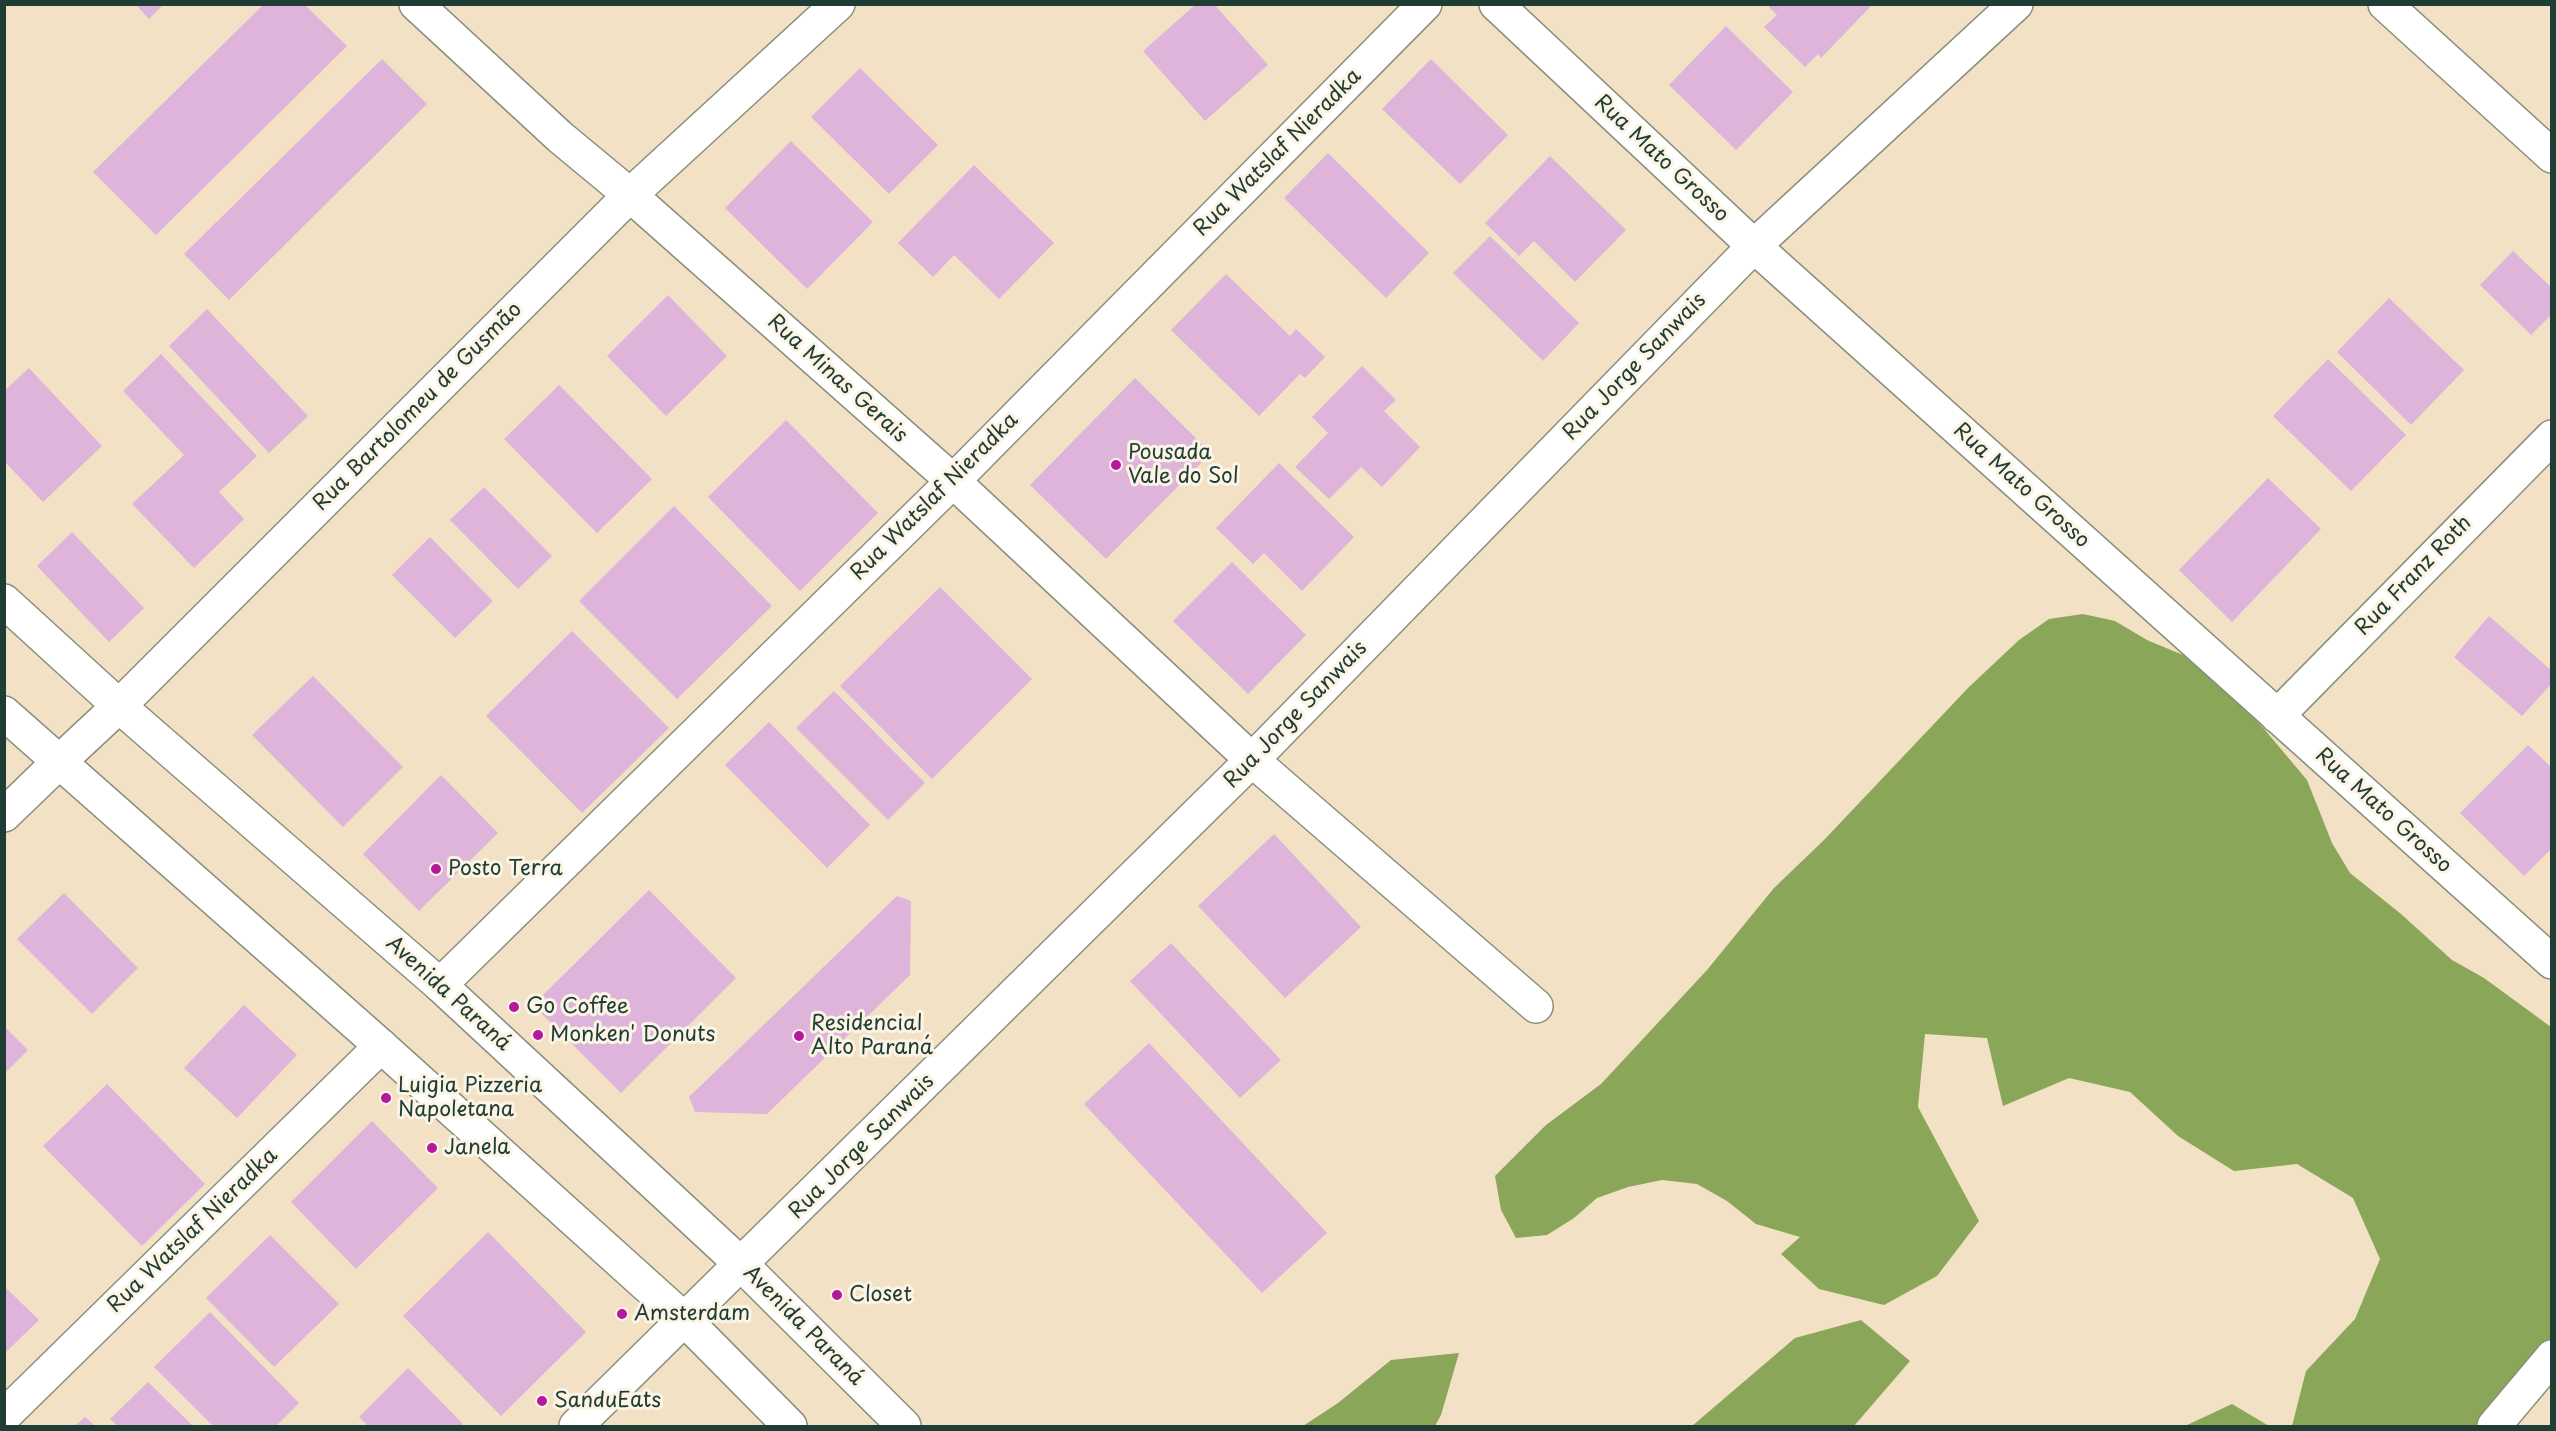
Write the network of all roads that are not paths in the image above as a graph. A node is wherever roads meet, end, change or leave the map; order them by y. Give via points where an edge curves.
1 (416, 4) edge
2 (838, 4) edge
3 (1425, 4) edge
4 (1496, 4) edge
5 (2016, 4) edge
6 (2385, 4) edge
7 (2552, 156) edge
8 (630, 195) junction
9 (1754, 246) junction
10 (2552, 436) edge
11 (952, 481) junction
12 (4, 601) edge
13 (119, 706) junction
14 (4, 713) edge
15 (2277, 716) junction
16 (1252, 760) junction
17 (59, 762) junction
18 (4, 815) edge
19 (2552, 963) edge
20 (440, 985) junction
21 (1536, 1006) dead end
22 (381, 1046) junction
23 (742, 1265) junction
24 (685, 1320) junction
25 (2552, 1357) edge
26 (4, 1416) edge
27 (576, 1426) edge
28 (790, 1426) edge
29 (904, 1426) edge
30 (2494, 1426) edge

1 - 8 street, Rua Minas Gerais via 560,137
2 - 8 street, Rua Bartolomeu de Gusmão
3 - 11 street, Rua Watslaf Nieradka
4 - 9 street, Rua Mato Grosso
5 - 9 street, Rua Jorge Sanwais
6 - 7 street
8 - 11 street, Rua Minas Gerais
8 - 13 street, Rua Bartolomeu de Gusmão
9 - 15 street, Rua Mato Grosso
9 - 16 street, Rua Jorge Sanwais
10 - 15 street, Rua Franz Roth
11 - 16 street, Rua Minas Gerais
11 - 20 street, Rua Watslaf Nieradka
12 - 13 street, Avenida Paraná
13 - 17 street, Rua Bartolomeu de Gusmão
13 - 20 street, Avenida Paraná
14 - 17 street
15 - 19 street, Rua Mato Grosso
16 - 21 street, Rua Minas Gerais
16 - 23 street, Rua Jorge Sanwais
17 - 18 street, Rua Bartolomeu de Gusmão
17 - 22 street
20 - 23 street, Avenida Paraná
22 - 24 street
22 - 26 street, Rua Watslaf Nieradka
23 - 24 street, Rua Jorge Sanwais
23 - 29 street, Avenida Paraná
24 - 27 street, Rua Jorge Sanwais
24 - 28 street
25 - 30 street

